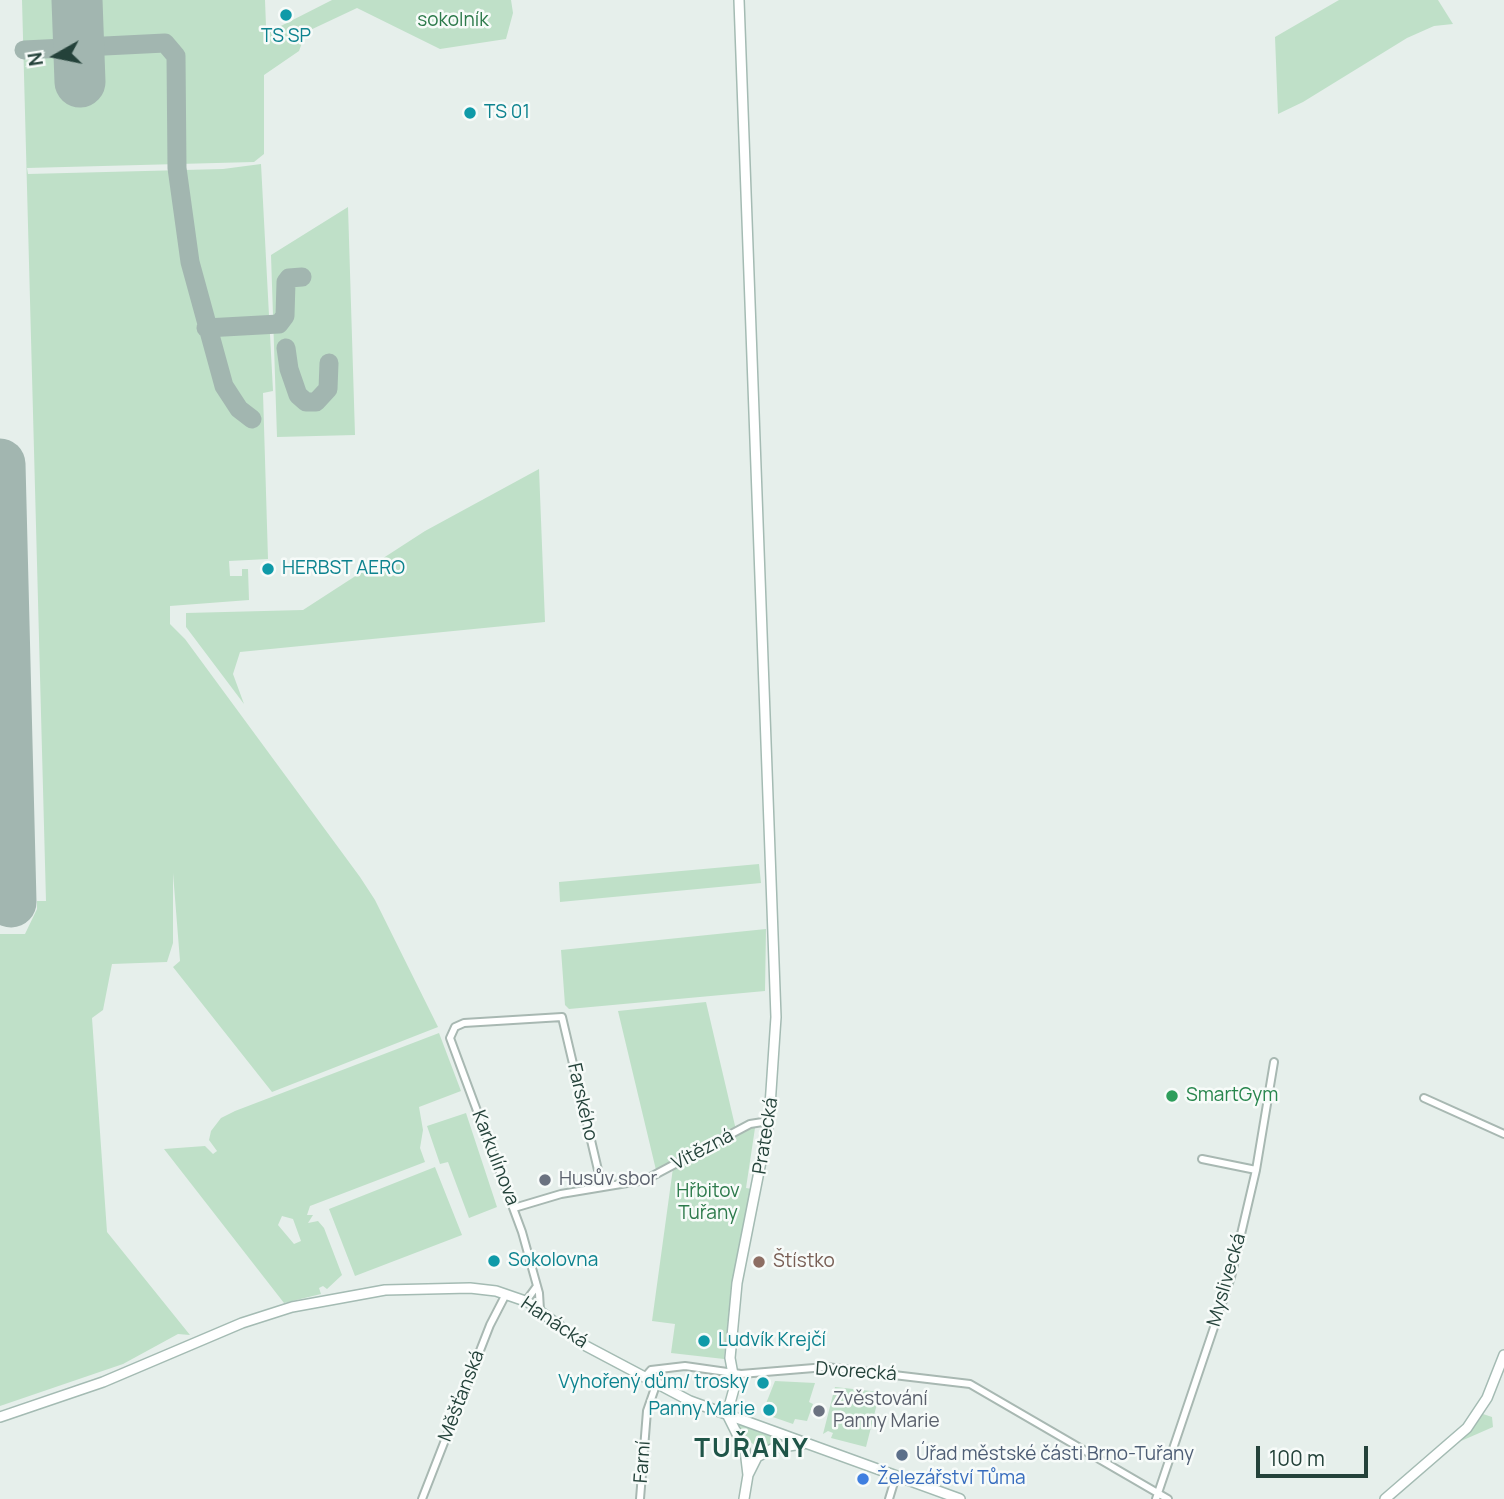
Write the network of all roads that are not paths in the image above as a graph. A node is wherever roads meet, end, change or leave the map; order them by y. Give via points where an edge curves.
1 (738, 0) edge
2 (562, 1017) joint
3 (1273, 1062) dead end
4 (1424, 1098) dead end
5 (769, 1121) junction
6 (1504, 1134) edge
7 (1202, 1159) dead end
8 (1256, 1170) junction
9 (602, 1187) junction
10 (514, 1208) junction
11 (537, 1286) junction
12 (506, 1294) junction
13 (526, 1301) junction
14 (540, 1310) junction
15 (1504, 1354) edge
16 (734, 1373) junction
17 (644, 1378) junction
18 (656, 1385) junction
19 (727, 1414) junction
20 (0, 1417) edge
21 (809, 1444) junction
22 (748, 1475) junction
23 (896, 1476) junction
24 (1158, 1496) edge
25 (422, 1499) edge
26 (640, 1499) edge
27 (744, 1499) edge
28 (889, 1499) edge
29 (960, 1499) edge
30 (1168, 1499) edge
31 (1385, 1499) edge

1 - 5 main road, Pratecká via 776,1040
2 - 9 street, Farského
2 - 10 street, Karkulínova via 464,1023 451,1031
3 - 8 street, Myslivecká
4 - 6 street
5 - 9 street, Vítězná via 750,1124 645,1180
5 - 16 main road, Pratecká via 737,1283 730,1358
7 - 8 street
8 - 24 street, Myslivecká via 1231,1277
9 - 10 street, Vítězná
10 - 11 street, Karkulínova
11 - 13 street
11 - 14 street, Karkulínova
12 - 13 main road, Hanácká
12 - 20 main road, Hanácká via 448,1287 385,1290 292,1307 242,1323 103,1382
12 - 25 street, Měšťanská
13 - 14 main road, Hanácká
14 - 17 main road, Hanácká via 586,1346
15 - 31 main road via 1487,1398 1467,1428
16 - 17 street, Dvorecká via 685,1366 651,1370
16 - 19 main road, Pratecká
16 - 24 street, Dvorecká via 826,1367 970,1384
17 - 18 main road, Hanácká
18 - 19 main road, Hanácká
18 - 26 street, Farní via 647,1411
19 - 21 main road, Hanácká
19 - 22 main road via 745,1450
21 - 22 main road, Hanácká via 761,1453
21 - 23 main road, Hanácká
22 - 27 main road
23 - 28 street
23 - 29 main road, Hanácká
24 - 30 street, Dvorecká

